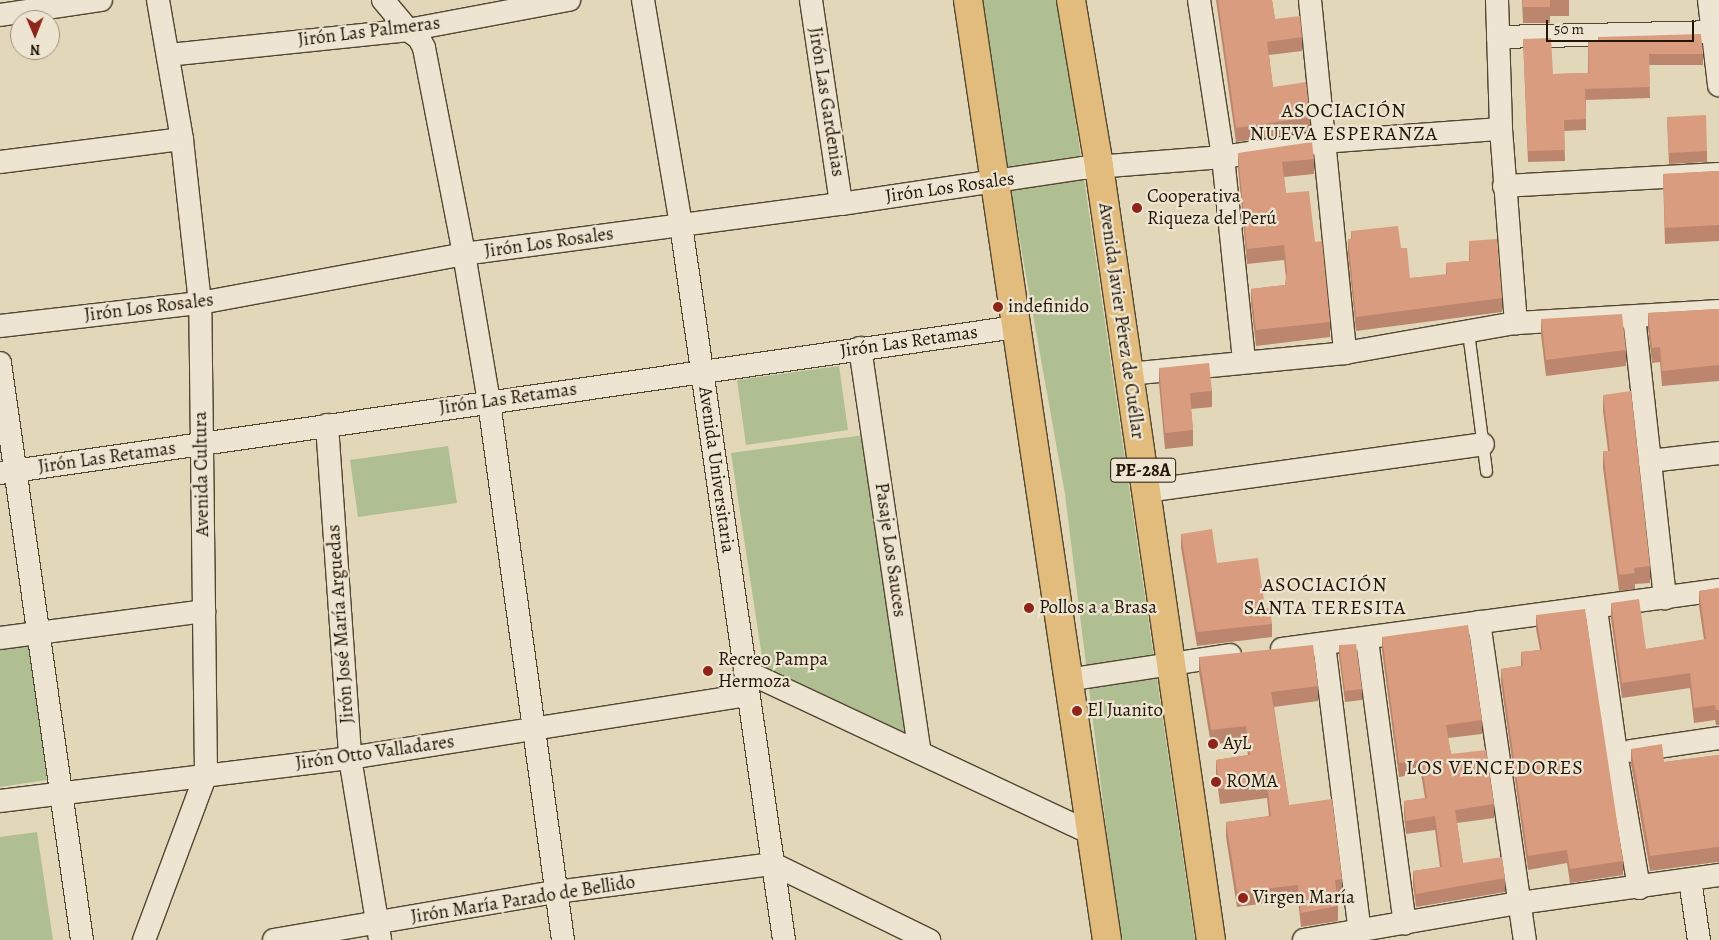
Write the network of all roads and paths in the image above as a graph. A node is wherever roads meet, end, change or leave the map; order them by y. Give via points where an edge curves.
1 (101, 0) edge
2 (158, 0) edge
3 (383, 0) edge
4 (569, 0) edge
5 (644, 0) edge
6 (811, 0) edge
7 (968, 0) edge
8 (1071, 0) edge
9 (1199, 0) edge
10 (1310, 0) edge
11 (1497, 0) edge
12 (1709, 0) edge
13 (0, 15) edge
14 (408, 30) junction
15 (1712, 32) junction
16 (1498, 37) junction
17 (168, 55) junction
18 (1719, 84) edge
19 (1500, 129) junction
20 (182, 139) junction
21 (1322, 142) junction
22 (1223, 157) junction
23 (0, 162) edge
24 (1099, 166) junction
25 (1719, 174) edge
26 (994, 182) junction
27 (1504, 186) junction
28 (842, 204) junction
29 (681, 225) junction
30 (464, 254) junction
31 (200, 303) junction
32 (1719, 311) edge
33 (1634, 317) junction
34 (1516, 323) junction
35 (0, 326) edge
36 (1016, 326) junction
37 (1468, 332) junction
38 (860, 348) junction
39 (1345, 354) junction
40 (1244, 361) junction
41 (0, 363) edge
42 (701, 371) junction
43 (1128, 374) junction
44 (489, 402) junction
45 (328, 426) junction
46 (201, 444) junction
47 (1483, 444) junction
48 (1719, 453) edge
49 (1650, 460) junction
50 (1486, 471) dead end
51 (8, 472) edge
52 (1146, 491) junction
53 (1719, 590) edge
54 (1665, 598) junction
55 (1596, 608) junction
56 (204, 611) junction
57 (1479, 622) junction
58 (38, 632) junction
59 (0, 638) edge
60 (1367, 640) junction
61 (1324, 644) junction
62 (1171, 662) junction
63 (745, 672) junction
64 (1067, 680) junction
65 (748, 695) junction
66 (536, 730) junction
67 (1719, 738) edge
68 (920, 752) junction
69 (1616, 753) junction
70 (350, 758) junction
71 (206, 774) junction
72 (61, 793) junction
73 (0, 801) edge
74 (1088, 832) junction
75 (773, 864) junction
76 (1719, 876) edge
77 (1690, 880) junction
78 (1639, 888) junction
79 (556, 892) junction
80 (1520, 903) junction
81 (1404, 923) junction
82 (378, 932) edge
83 (1371, 933) edge
84 (82, 940) edge
85 (144, 940) edge
86 (274, 940) edge
87 (563, 940) edge
88 (784, 940) edge
89 (929, 940) edge
90 (1107, 940) edge
91 (1211, 940) edge
92 (1304, 940) edge
93 (1525, 940) edge
94 (1699, 940) edge

1 - 13 street
2 - 17 street, Avenida Cultura
3 - 14 street
4 - 14 street, Jirón Las Palmeras
5 - 29 street, Avenida Universitaria
6 - 28 street, Jirón Las Gardenias
7 - 26 highway
8 - 24 highway, Avenida Javier Pérez de Cuéllar / PE-28A
9 - 22 street
10 - 21 street
11 - 16 street
12 - 15 street
14 - 17 street, Jirón Las Palmeras
14 - 30 street via 419,38 424,48
15 - 16 street
15 - 18 street
16 - 19 street
17 - 20 street, Avenida Cultura
19 - 21 street, Jirón Los Rosales
19 - 27 street
20 - 23 street
20 - 31 street, Avenida Cultura
21 - 22 street, Jirón Los Rosales
21 - 39 street
22 - 24 street, Jirón Los Rosales
22 - 40 street
24 - 26 street, Jirón Los Rosales
24 - 43 highway, Avenida Javier Pérez de Cuéllar / PE-28A
25 - 27 street
26 - 28 street, Jirón Los Rosales
26 - 36 highway
27 - 34 street
28 - 29 street, Jirón Los Rosales
29 - 30 street, Jirón Los Rosales
29 - 42 street, Avenida Universitaria
30 - 31 street, Jirón Los Rosales
30 - 44 street
31 - 35 street, Jirón Los Rosales
31 - 46 street, Avenida Cultura
32 - 33 street
33 - 34 street
33 - 49 street
34 - 37 street
36 - 38 street, Jirón Las Retamas
36 - 64 highway
37 - 39 street
37 - 47 lane
38 - 42 street, Jirón Las Retamas
38 - 68 street, Pasaje Los Sauces
39 - 40 street
40 - 43 street
41 - 51 street
42 - 44 street, Jirón Las Retamas
42 - 63 street, Avenida Universitaria
43 - 52 highway, Avenida Javier Pérez de Cuéllar / PE-28A
44 - 45 street, Jirón Las Retamas
44 - 66 street
45 - 46 street, Jirón Las Retamas
45 - 70 street, Jirón José María Arguedas
46 - 51 street, Jirón Las Retamas
46 - 56 street, Avenida Cultura
47 - 50 lane
47 - 52 street
48 - 49 street
49 - 54 street
51 - 58 street
52 - 62 highway, Avenida Javier Pérez de Cuéllar / PE-28A
53 - 54 street
54 - 55 street
55 - 57 street
55 - 69 street
56 - 58 street
56 - 71 street, Avenida Cultura
57 - 60 street
57 - 80 street
58 - 59 street
58 - 72 street
60 - 61 street
60 - 81 street
61 - 62 street
61 - 83 street
62 - 64 street
62 - 91 highway, Avenida Javier Pérez de Cuéllar / PE-28A
63 - 65 street, Avenida Universitaria
63 - 68 street
64 - 74 highway
65 - 66 street, Jirón Otto Valladares
65 - 75 street, Avenida Universitaria
66 - 70 street, Jirón Otto Valladares
66 - 79 street
67 - 69 street
68 - 74 street
69 - 78 street
70 - 71 street, Jirón Otto Valladares
70 - 82 street, Jirón José María Arguedas
71 - 72 street, Jirón Otto Valladares
71 - 85 street, Avenida Cultura
72 - 73 street, Jirón Otto Valladares
72 - 84 street
74 - 90 highway
75 - 79 street, Jirón María Parado de Bellido
75 - 88 street, Avenida Universitaria
75 - 89 street
76 - 77 street
77 - 78 street
77 - 94 street
78 - 80 street
79 - 82 street, Jirón María Parado de Bellido
79 - 87 street
80 - 81 street
80 - 93 street
81 - 83 street
82 - 86 street, Jirón María Parado de Bellido
83 - 92 street

